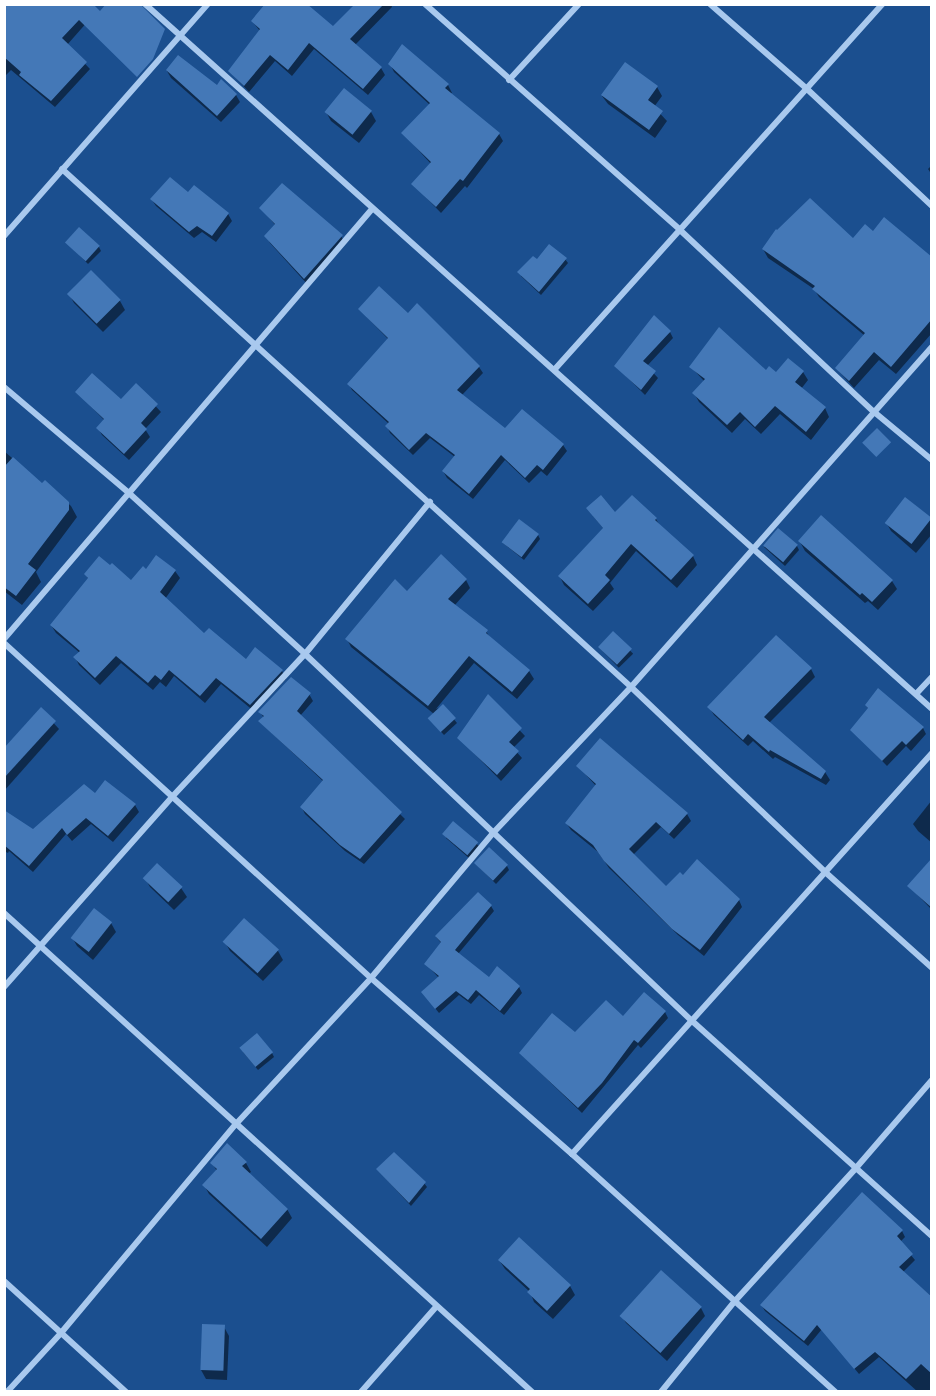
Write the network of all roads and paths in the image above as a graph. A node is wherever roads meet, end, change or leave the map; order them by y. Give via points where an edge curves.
1 (145, 4) edge
2 (208, 4) edge
3 (425, 4) edge
4 (579, 4) edge
5 (710, 4) edge
6 (882, 4) edge
7 (180, 37) junction
8 (509, 80) junction
9 (807, 89) junction
10 (62, 169) junction
11 (932, 206) edge
12 (372, 209) junction
13 (680, 230) junction
14 (4, 236) edge
15 (257, 344) junction
16 (932, 347) edge
17 (555, 369) junction
18 (4, 387) edge
19 (873, 411) junction
20 (932, 460) edge
21 (130, 494) junction
22 (430, 502) junction
23 (751, 548) junction
24 (4, 641) edge
25 (304, 654) junction
26 (932, 677) edge
27 (631, 687) junction
28 (916, 694) junction
29 (932, 709) edge
30 (932, 753) edge
31 (172, 797) junction
32 (494, 832) junction
33 (824, 871) junction
34 (4, 914) edge
35 (40, 945) junction
36 (932, 968) edge
37 (371, 978) junction
38 (4, 987) edge
39 (691, 1020) junction
40 (932, 1080) edge
41 (236, 1124) junction
42 (572, 1154) junction
43 (856, 1168) junction
44 (932, 1236) edge
45 (4, 1281) edge
46 (735, 1301) junction
47 (436, 1307) junction
48 (61, 1333) junction
49 (7, 1392) edge
50 (126, 1392) edge
51 (361, 1392) edge
52 (531, 1392) edge
53 (661, 1392) edge
54 (835, 1392) edge

1 - 7 street
2 - 7 street
3 - 8 street
4 - 8 street
5 - 9 street
6 - 9 street
7 - 10 street
7 - 12 street
8 - 13 street
9 - 11 street
9 - 13 street
10 - 14 street
10 - 15 street
12 - 15 street
12 - 17 street
13 - 17 street
13 - 19 street
15 - 21 street
15 - 22 street
16 - 19 street
17 - 23 street
18 - 21 street
19 - 20 street
19 - 23 street
21 - 24 street
21 - 25 street
22 - 25 street
22 - 27 street
23 - 27 street
23 - 28 street
24 - 31 street
25 - 31 street
25 - 32 street
26 - 28 street
27 - 32 street
27 - 33 street
28 - 29 street
30 - 33 street
31 - 35 street
31 - 37 street
32 - 37 street
32 - 39 street
33 - 36 street
33 - 39 street
34 - 35 street
35 - 38 street
35 - 41 street
37 - 41 street
37 - 42 street
39 - 42 street
39 - 43 street
40 - 43 street
41 - 47 street
41 - 48 street
42 - 46 street
43 - 44 street
43 - 46 street
45 - 48 street
46 - 53 street
46 - 54 street
47 - 51 street
47 - 52 street
48 - 49 street
48 - 50 street

